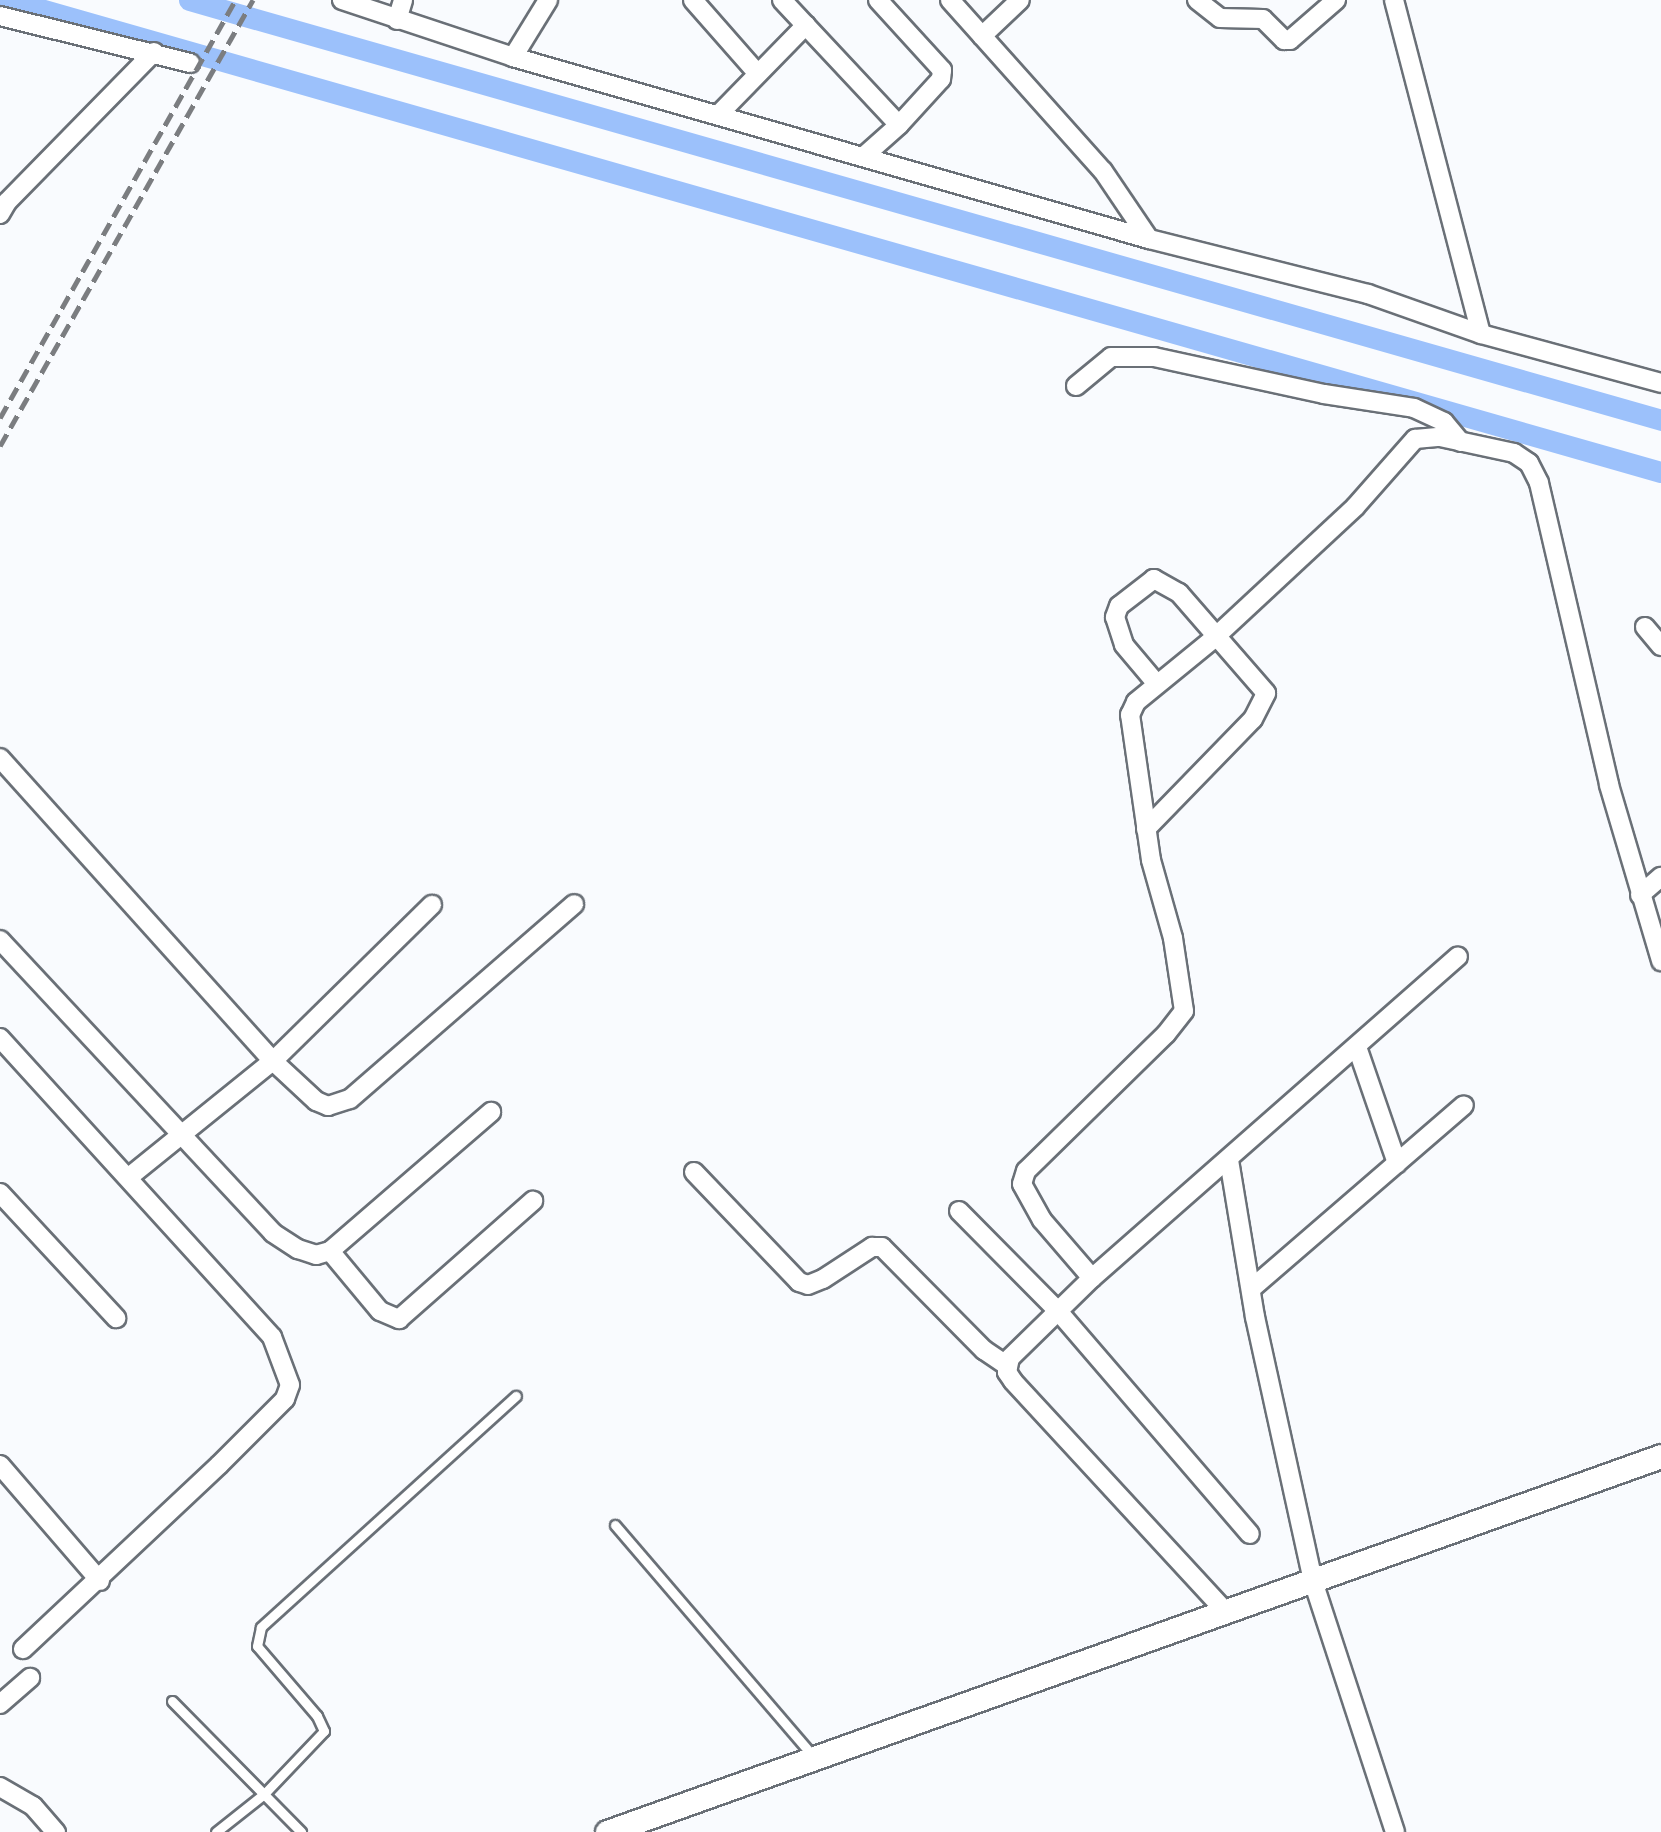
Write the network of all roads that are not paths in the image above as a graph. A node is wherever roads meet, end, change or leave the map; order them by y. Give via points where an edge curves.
1 (342, 0) edge
2 (403, 0) edge
3 (548, 0) edge
4 (693, 0) edge
5 (782, 0) edge
6 (878, 0) edge
7 (950, 0) edge
8 (1020, 0) edge
9 (1196, 0) edge
10 (1336, 0) edge
11 (1394, 0) edge
12 (7, 18) edge
13 (397, 20) junction
14 (806, 25) junction
15 (0, 35) edge
16 (982, 36) junction
17 (154, 52) junction
18 (513, 57) junction
19 (190, 63) dead end
20 (758, 74) junction
21 (720, 113) junction
22 (899, 125) junction
23 (864, 156) junction
24 (2, 205) edge
25 (1149, 239) junction
26 (1482, 334) junction
27 (1661, 383) edge
28 (1076, 386) dead end
29 (1461, 442) junction
30 (1645, 627) dead end
31 (1217, 635) junction
32 (1661, 646) edge
33 (1157, 684) junction
34 (0, 758) edge
35 (1146, 829) junction
36 (1661, 877) edge
37 (1640, 895) junction
38 (574, 904) dead end
39 (432, 905) dead end
40 (0, 940) edge
41 (1458, 957) dead end
42 (1661, 961) edge
43 (0, 1038) edge
44 (1357, 1047) junction
45 (273, 1061) junction
46 (1464, 1105) dead end
47 (491, 1112) dead end
48 (181, 1133) junction
49 (1229, 1160) junction
50 (1397, 1163) junction
51 (694, 1172) dead end
52 (129, 1177) junction
53 (0, 1192) edge
54 (533, 1200) dead end
55 (959, 1211) dead end
56 (330, 1251) junction
57 (1092, 1278) junction
58 (1251, 1289) junction
59 (1058, 1311) junction
60 (116, 1318) dead end
61 (1008, 1366) junction
62 (516, 1396) dead end
63 (1661, 1456) edge
64 (0, 1465) edge
65 (615, 1525) dead end
66 (1250, 1534) dead end
67 (100, 1581) junction
68 (1313, 1581) junction
69 (1226, 1612) junction
70 (23, 1649) dead end
71 (30, 1678) dead end
72 (172, 1701) dead end
73 (0, 1704) edge
74 (816, 1758) junction
75 (0, 1787) edge
76 (264, 1794) junction
77 (1390, 1830) edge
78 (613, 1831) edge
79 (56, 1832) edge
80 (216, 1832) edge
81 (301, 1832) edge

1 - 13 street
2 - 13 street
3 - 18 street
4 - 20 street
5 - 14 street
6 - 22 street via 942,70 941,79
7 - 16 street
8 - 16 street
9 - 10 street via 1220,18 1264,19 1290,40
11 - 26 street
12 - 15 street
12 - 17 street
13 - 18 street
14 - 20 street
14 - 22 street
16 - 25 street via 1102,171
17 - 19 street
17 - 24 street
18 - 21 street
20 - 21 street
21 - 23 street
22 - 23 street
23 - 25 street
25 - 26 street via 1368,294
26 - 27 street
28 - 29 street via 1111,357 1154,356 1324,394 1414,408 1444,422
29 - 31 street via 1415,439 1355,507
29 - 37 street via 1514,453 1529,463 1539,483 1609,785
30 - 32 street
31 - 33 street
31 - 33 street via 1165,582 1147,580 1119,606 1115,617 1124,645
31 - 35 street via 1258,681 1266,693 1265,702
33 - 35 street via 1136,702 1130,715
34 - 45 street
35 - 57 street via 1173,938 1184,1011 1027,1171 1022,1184 1042,1220
36 - 37 street
37 - 42 street
38 - 45 street via 350,1099 328,1106 316,1101
39 - 45 street
40 - 48 street
41 - 44 street
43 - 52 street
44 - 49 street
44 - 50 street
45 - 48 street
46 - 50 street
47 - 56 street
48 - 52 street
48 - 56 street via 273,1233 307,1252
49 - 57 street
49 - 58 street
50 - 58 street
51 - 61 street via 799,1282 808,1285 823,1279 872,1247 882,1247 984,1350
52 - 67 street via 272,1337 290,1385 285,1399
53 - 60 street
54 - 56 street via 399,1319 389,1319 380,1311
55 - 59 street
57 - 59 street
58 - 68 street
59 - 61 street via 1010,1358
59 - 66 street
61 - 69 street via 1013,1381
62 - 76 lane via 258,1632 257,1646 264,1657 324,1726 321,1736
63 - 68 street
64 - 67 street
65 - 74 lane
67 - 70 street
68 - 69 street
68 - 77 street
69 - 74 street
71 - 73 street
72 - 76 lane
74 - 78 street
75 - 79 street via 33,1806
76 - 80 lane
76 - 81 lane

